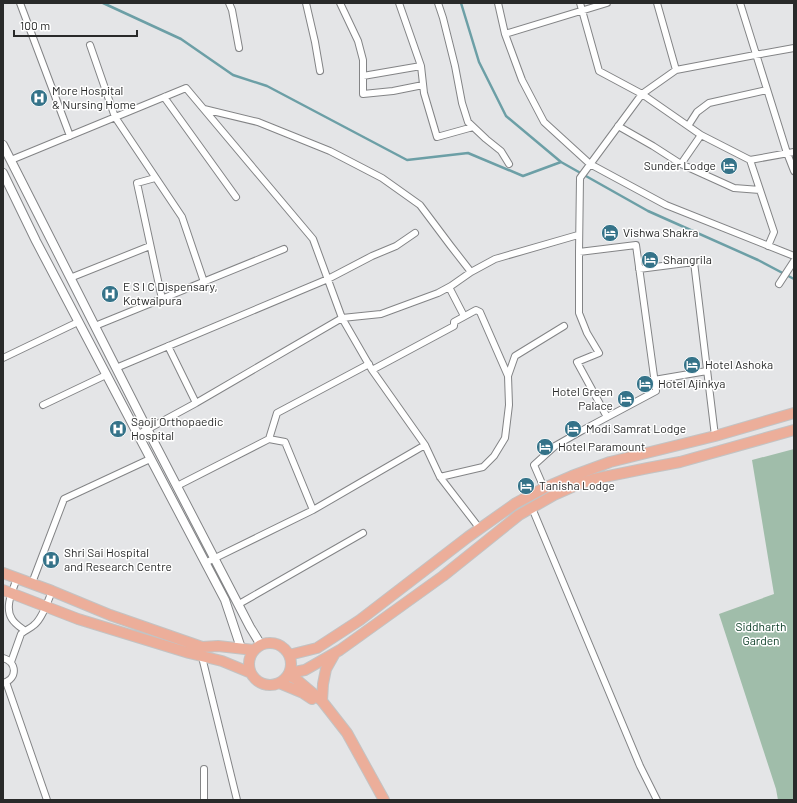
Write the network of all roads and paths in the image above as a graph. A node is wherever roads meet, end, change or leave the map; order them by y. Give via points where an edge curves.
1 (20, 3) edge
2 (229, 3) edge
3 (306, 3) edge
4 (340, 3) edge
5 (399, 3) edge
6 (438, 3) edge
7 (498, 3) edge
8 (580, 3) edge
9 (608, 3) edge
10 (657, 3) edge
11 (740, 3) edge
12 (582, 11) junction
13 (505, 34) junction
14 (90, 45) dead end
15 (239, 48) dead end
16 (794, 48) edge
17 (755, 55) junction
18 (421, 66) junction
19 (676, 70) junction
20 (320, 71) dead end
21 (363, 76) junction
22 (423, 85) junction
23 (767, 90) junction
24 (642, 94) junction
25 (164, 97) junction
26 (204, 109) junction
27 (115, 118) junction
28 (618, 126) junction
29 (688, 126) junction
30 (474, 127) junction
31 (701, 135) junction
32 (70, 136) junction
33 (3, 145) edge
34 (794, 152) edge
35 (787, 153) junction
36 (11, 160) junction
37 (750, 160) junction
38 (509, 164) dead end
39 (590, 164) junction
40 (681, 164) junction
41 (794, 171) edge
42 (3, 173) edge
43 (155, 178) junction
44 (760, 190) junction
45 (236, 197) dead end
46 (415, 233) dead end
47 (578, 235) junction
48 (150, 246) junction
49 (768, 246) junction
50 (284, 249) dead end
51 (579, 252) junction
52 (794, 256) edge
53 (794, 261) edge
54 (639, 269) junction
55 (471, 272) junction
56 (70, 278) junction
57 (328, 279) junction
58 (204, 282) junction
59 (779, 284) dead end
60 (449, 287) junction
61 (162, 299) junction
62 (464, 316) junction
63 (342, 318) junction
64 (78, 322) junction
65 (95, 326) junction
66 (564, 326) dead end
67 (168, 346) junction
68 (3, 358) edge
69 (371, 367) junction
70 (116, 368) junction
71 (707, 371) junction
72 (106, 376) junction
73 (508, 376) junction
74 (654, 380) junction
75 (196, 403) junction
76 (43, 406) dead end
77 (794, 413) edge
78 (607, 417) junction
79 (147, 429) junction
80 (794, 430) edge
81 (137, 435) junction
82 (715, 436) junction
83 (269, 439) junction
84 (425, 445) junction
85 (150, 459) junction
86 (440, 477) junction
87 (177, 486) junction
88 (544, 488) junction
89 (532, 508) junction
90 (313, 510) junction
91 (480, 529) junction
92 (363, 533) dead end
93 (215, 558) junction
94 (205, 562) junction
95 (3, 573) edge
96 (17, 578) junction
97 (32, 583) junction
98 (8, 591) edge
99 (52, 591) junction
100 (239, 604) junction
101 (46, 606) junction
102 (24, 630) junction
103 (257, 647) junction
104 (241, 648) junction
105 (335, 653) junction
106 (289, 655) junction
107 (202, 657) junction
108 (3, 658) edge
109 (11, 662) junction
110 (251, 673) junction
111 (289, 674) junction
112 (4, 682) edge
113 (279, 683) junction
114 (322, 701) junction
115 (332, 713) junction
116 (204, 769) dead end
117 (47, 800) edge
118 (204, 800) edge
119 (238, 800) edge
120 (384, 800) edge
121 (657, 800) edge

1 - 32 street
2 - 15 street
3 - 20 street
4 - 21 street via 358,41 363,60
5 - 18 street
6 - 30 street via 462,103 468,122
7 - 13 street
8 - 12 street
9 - 12 street
10 - 19 street
11 - 17 street
12 - 13 street
12 - 24 street via 599,70
13 - 39 street via 522,80 544,122
14 - 27 street
16 - 17 street
17 - 19 street
17 - 23 street
18 - 21 street
18 - 22 street
19 - 24 street
21 - 22 street via 363,94 393,92
22 - 30 street via 437,137
23 - 29 street via 709,103 697,112
23 - 35 street
24 - 28 street
24 - 29 street
25 - 26 street via 186,88
25 - 27 street
25 - 45 street
26 - 55 street via 258,122 330,151 382,178 420,205
26 - 57 street via 313,239
27 - 32 street
27 - 43 street
28 - 39 street
28 - 40 street
29 - 31 street
30 - 38 street via 501,151
31 - 37 street
31 - 40 street
32 - 36 street
33 - 36 street
34 - 35 street
35 - 37 street
35 - 41 street
36 - 56 street
37 - 44 street
39 - 47 street via 580,178
39 - 49 street via 666,205
40 - 44 street via 734,188
42 - 64 street
43 - 48 street via 137,183
43 - 58 street via 182,218
44 - 49 street via 774,232
46 - 57 street via 396,246
47 - 51 street
47 - 55 street via 495,259
48 - 56 street
48 - 61 street
49 - 52 street
50 - 58 street
51 - 54 street via 636,245
51 - 78 street via 579,313 599,353 576,362
53 - 59 street
54 - 71 street via 694,262
54 - 74 street
55 - 60 street
56 - 65 street
57 - 63 street
57 - 67 street
58 - 61 street
60 - 62 street
60 - 63 street via 381,314
61 - 65 street
62 - 69 street via 454,322 454,326
62 - 73 street via 476,310 480,312
63 - 69 street
63 - 75 street
64 - 68 street
64 - 72 street
65 - 70 street
66 - 73 street via 515,356
67 - 70 street
67 - 75 street
69 - 83 street via 277,413
69 - 84 street
70 - 79 street
71 - 74 street
71 - 82 street
72 - 76 street
72 - 81 street
73 - 86 street via 509,405 505,438 494,456 483,467
74 - 78 street via 656,391
75 - 79 street
77 - 82 main road
78 - 88 street via 556,446 534,465
79 - 81 street
79 - 87 street
80 - 89 main road via 680,462 594,479 554,495
81 - 85 street
82 - 88 main road via 610,462
83 - 87 street
83 - 90 street via 285,442
84 - 86 street
84 - 90 street
85 - 94 street
85 - 97 street via 64,499
86 - 91 street
87 - 93 street
88 - 91 main road via 516,503
89 - 105 main road via 519,515 443,576
89 - 121 street via 640,766
90 - 93 street
91 - 106 main road via 360,620 317,648
92 - 100 street
93 - 94 street
93 - 100 street
94 - 104 street via 225,600
95 - 96 main road
96 - 97 main road
96 - 98 street
97 - 99 main road
98 - 101 main road
98 - 102 street via 12,619
99 - 101 street
99 - 104 main road via 110,615 202,647
100 - 103 street
101 - 102 street via 39,620
101 - 107 main road via 78,619
102 - 109 street
103 - 104 main road
103 - 106 main road via 274,643 280,645
103 - 110 main road via 249,661
105 - 111 main road via 305,670
105 - 114 main road via 326,669
106 - 111 main road
107 - 110 main road via 222,661
107 - 119 street
108 - 109 street
109 - 112 street via 14,673
110 - 113 main road via 260,683
111 - 113 main road
111 - 114 main road
112 - 117 street
113 - 115 main road via 303,694
114 - 115 main road
115 - 120 main road via 347,733
116 - 118 street

